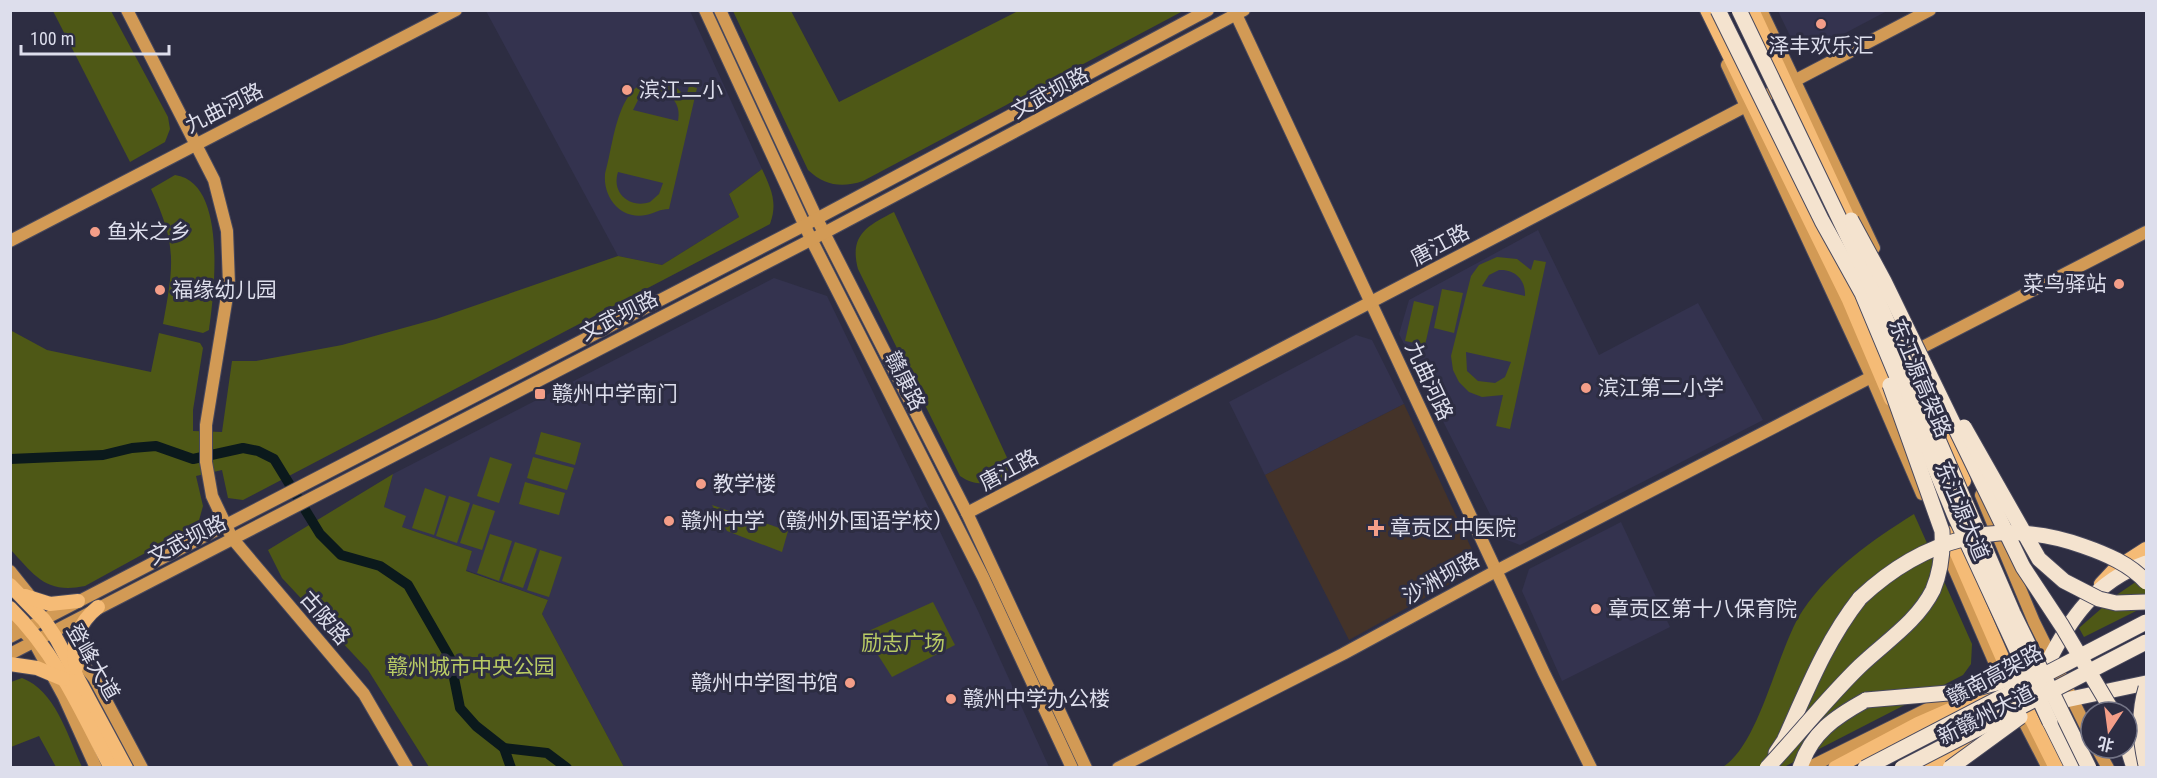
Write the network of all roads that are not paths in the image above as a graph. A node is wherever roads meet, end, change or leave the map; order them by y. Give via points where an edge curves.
1 (127, 10) edge
2 (456, 10) edge
3 (705, 10) edge
4 (720, 10) edge
5 (1208, 10) edge
6 (1701, 10) edge
7 (1707, 10) edge
8 (1719, 10) edge
9 (1739, 10) edge
10 (1752, 10) edge
11 (1761, 10) edge
12 (1930, 10) edge
13 (1238, 12) edge
14 (1759, 51) junction
15 (1791, 84) junction
16 (1751, 106) junction
17 (196, 144) junction
18 (817, 219) junction
19 (1822, 221) junction
20 (805, 225) junction
21 (2146, 232) edge
22 (824, 233) junction
23 (811, 239) junction
24 (10, 241) edge
25 (1370, 303) junction
26 (1917, 351) junction
27 (1875, 375) junction
28 (967, 513) junction
29 (224, 525) junction
30 (232, 538) junction
31 (2144, 554) edge
32 (10, 571) edge
33 (1496, 571) junction
34 (2146, 582) edge
35 (11, 586) edge
36 (33, 600) junction
37 (78, 601) junction
38 (2085, 602) joint
39 (2146, 602) edge
40 (98, 607) junction
41 (10, 608) edge
42 (10, 619) edge
43 (45, 619) junction
44 (2146, 620) edge
45 (26, 629) junction
46 (53, 631) junction
47 (10, 637) edge
48 (36, 641) junction
49 (2146, 642) edge
50 (2146, 649) edge
51 (10, 654) edge
52 (74, 654) junction
53 (2048, 661) junction
54 (10, 664) edge
55 (47, 671) junction
56 (73, 680) junction
57 (2006, 681) junction
58 (2146, 683) edge
59 (2146, 689) edge
60 (2108, 697) joint
61 (2066, 700) junction
62 (2106, 700) edge
63 (2026, 719) junction
64 (2079, 719) edge
65 (2050, 722) junction
66 (2146, 765) edge
67 (96, 768) edge
68 (111, 768) edge
69 (126, 768) edge
70 (142, 768) edge
71 (407, 768) edge
72 (1072, 768) edge
73 (1086, 768) edge
74 (1118, 768) edge
75 (1591, 768) edge
76 (1766, 768) edge
77 (1800, 768) edge
78 (1808, 768) edge
79 (1835, 768) edge
80 (1864, 768) edge
81 (1902, 768) edge
82 (1930, 768) edge
83 (1940, 768) edge
84 (1950, 768) edge
85 (2048, 768) edge
86 (2056, 768) edge
87 (2068, 768) edge
88 (2073, 768) edge
89 (2091, 768) edge

1 - 17 street, 古陂路
2 - 17 street, 九曲河路
3 - 20 street, 赣康路
4 - 18 street, 赣康路
5 - 18 street, 文武坝路
6 - 16 street
7 - 16 main road, 东江源大道
8 - 19 highway, 东江源高架路, bridge
9 - 14 highway, 东江源高架路, bridge
10 - 15 main road, 东江源大道
11 - 15 street
12 - 15 street, 唐江路
13 - 22 street, 文武坝路
13 - 25 street, 九曲河路
14 - 26 highway, bridge via 1884,281
14 - 89 highway, 东江源高架路, bridge via 1873,288 2013,613
15 - 16 street, 唐江路
15 - 26 main road, 东江源大道
16 - 25 street, 唐江路
16 - 27 main road, 东江源大道 via 1849,300
17 - 24 street, 九曲河路
17 - 29 street, 古陂路 via 220,200 230,266 206,425 206,462 212,496
18 - 20 street, 文武坝路
18 - 22 street, 赣康路
19 - 65 highway, 东江源高架路, bridge via 1862,293 1954,516
19 - 76 highway, bridge via 1891,386 1942,531 1943,551 1933,590 1910,621 1832,694
20 - 23 street, 赣康路
20 - 29 street, 文武坝路
21 - 26 street
22 - 23 street, 文武坝路
22 - 28 street, 赣康路
23 - 30 street, 文武坝路
23 - 72 street, 赣康路 via 983,577
25 - 28 street, 唐江路
25 - 33 street, 九曲河路
26 - 39 highway, bridge via 1985,460 2039,559 2064,581 2098,599
26 - 53 main road, 东江源大道 via 1996,560
26 - 62 highway, bridge via 2023,567
27 - 33 street, 沙洲坝路
27 - 57 main road, 东江源大道
28 - 73 street, 赣康路
29 - 30 street, 古陂路
29 - 37 street, 文武坝路
30 - 40 street, 文武坝路
30 - 71 street, 古陂路 via 363,694
31 - 38 highway
32 - 36 street
33 - 74 street, 沙洲坝路
33 - 75 street, 九曲河路
34 - 76 highway, bridge via 2097,551 2058,537 2026,533 1959,539 1912,557 1866,592 1838,626 1784,741
35 - 36 main road
35 - 43 main road, 登峰大道
36 - 37 main road via 59,605
36 - 43 street
37 - 43 street, 文武坝路
38 - 53 main road
40 - 46 street, 文武坝路
40 - 52 main road via 81,626
41 - 45 main road, 登峰大道
42 - 45 street
43 - 45 street, 文武坝路
43 - 46 main road, 登峰大道
44 - 77 highway, bridge via 1996,683 1960,692 1866,700 1826,724 1811,741
44 - 80 highway, 赣南高架路, bridge
45 - 47 street, 文武坝路
45 - 48 main road, 登峰大道
46 - 48 street, 文武坝路
46 - 52 street
46 - 56 main road, 登峰大道
48 - 51 street, 文武坝路
48 - 55 street
48 - 56 main road, 登峰大道
49 - 81 highway, 赣南高架路, bridge
50 - 84 highway, bridge via 2101,678 2012,721
52 - 56 main road
52 - 70 street via 94,678
53 - 57 main road, 新赣州大道
53 - 61 main road, 东江源大道
54 - 55 main road
55 - 56 main road
55 - 67 street via 64,697
56 - 68 main road, 登峰大道
56 - 69 main road, 登峰大道
57 - 63 main road, 东江源大道
57 - 78 street
57 - 79 main road, 新赣州大道
58 - 61 highway
59 - 60 main road
59 - 66 highway, bridge via 2140,728
60 - 61 street
61 - 63 main road, 新赣州大道
61 - 64 street
61 - 89 main road, 东江源大道
63 - 82 main road, 新赣州大道
63 - 83 street
63 - 85 street
63 - 86 main road, 东江源大道
65 - 87 highway
65 - 88 highway, 东江源高架路

